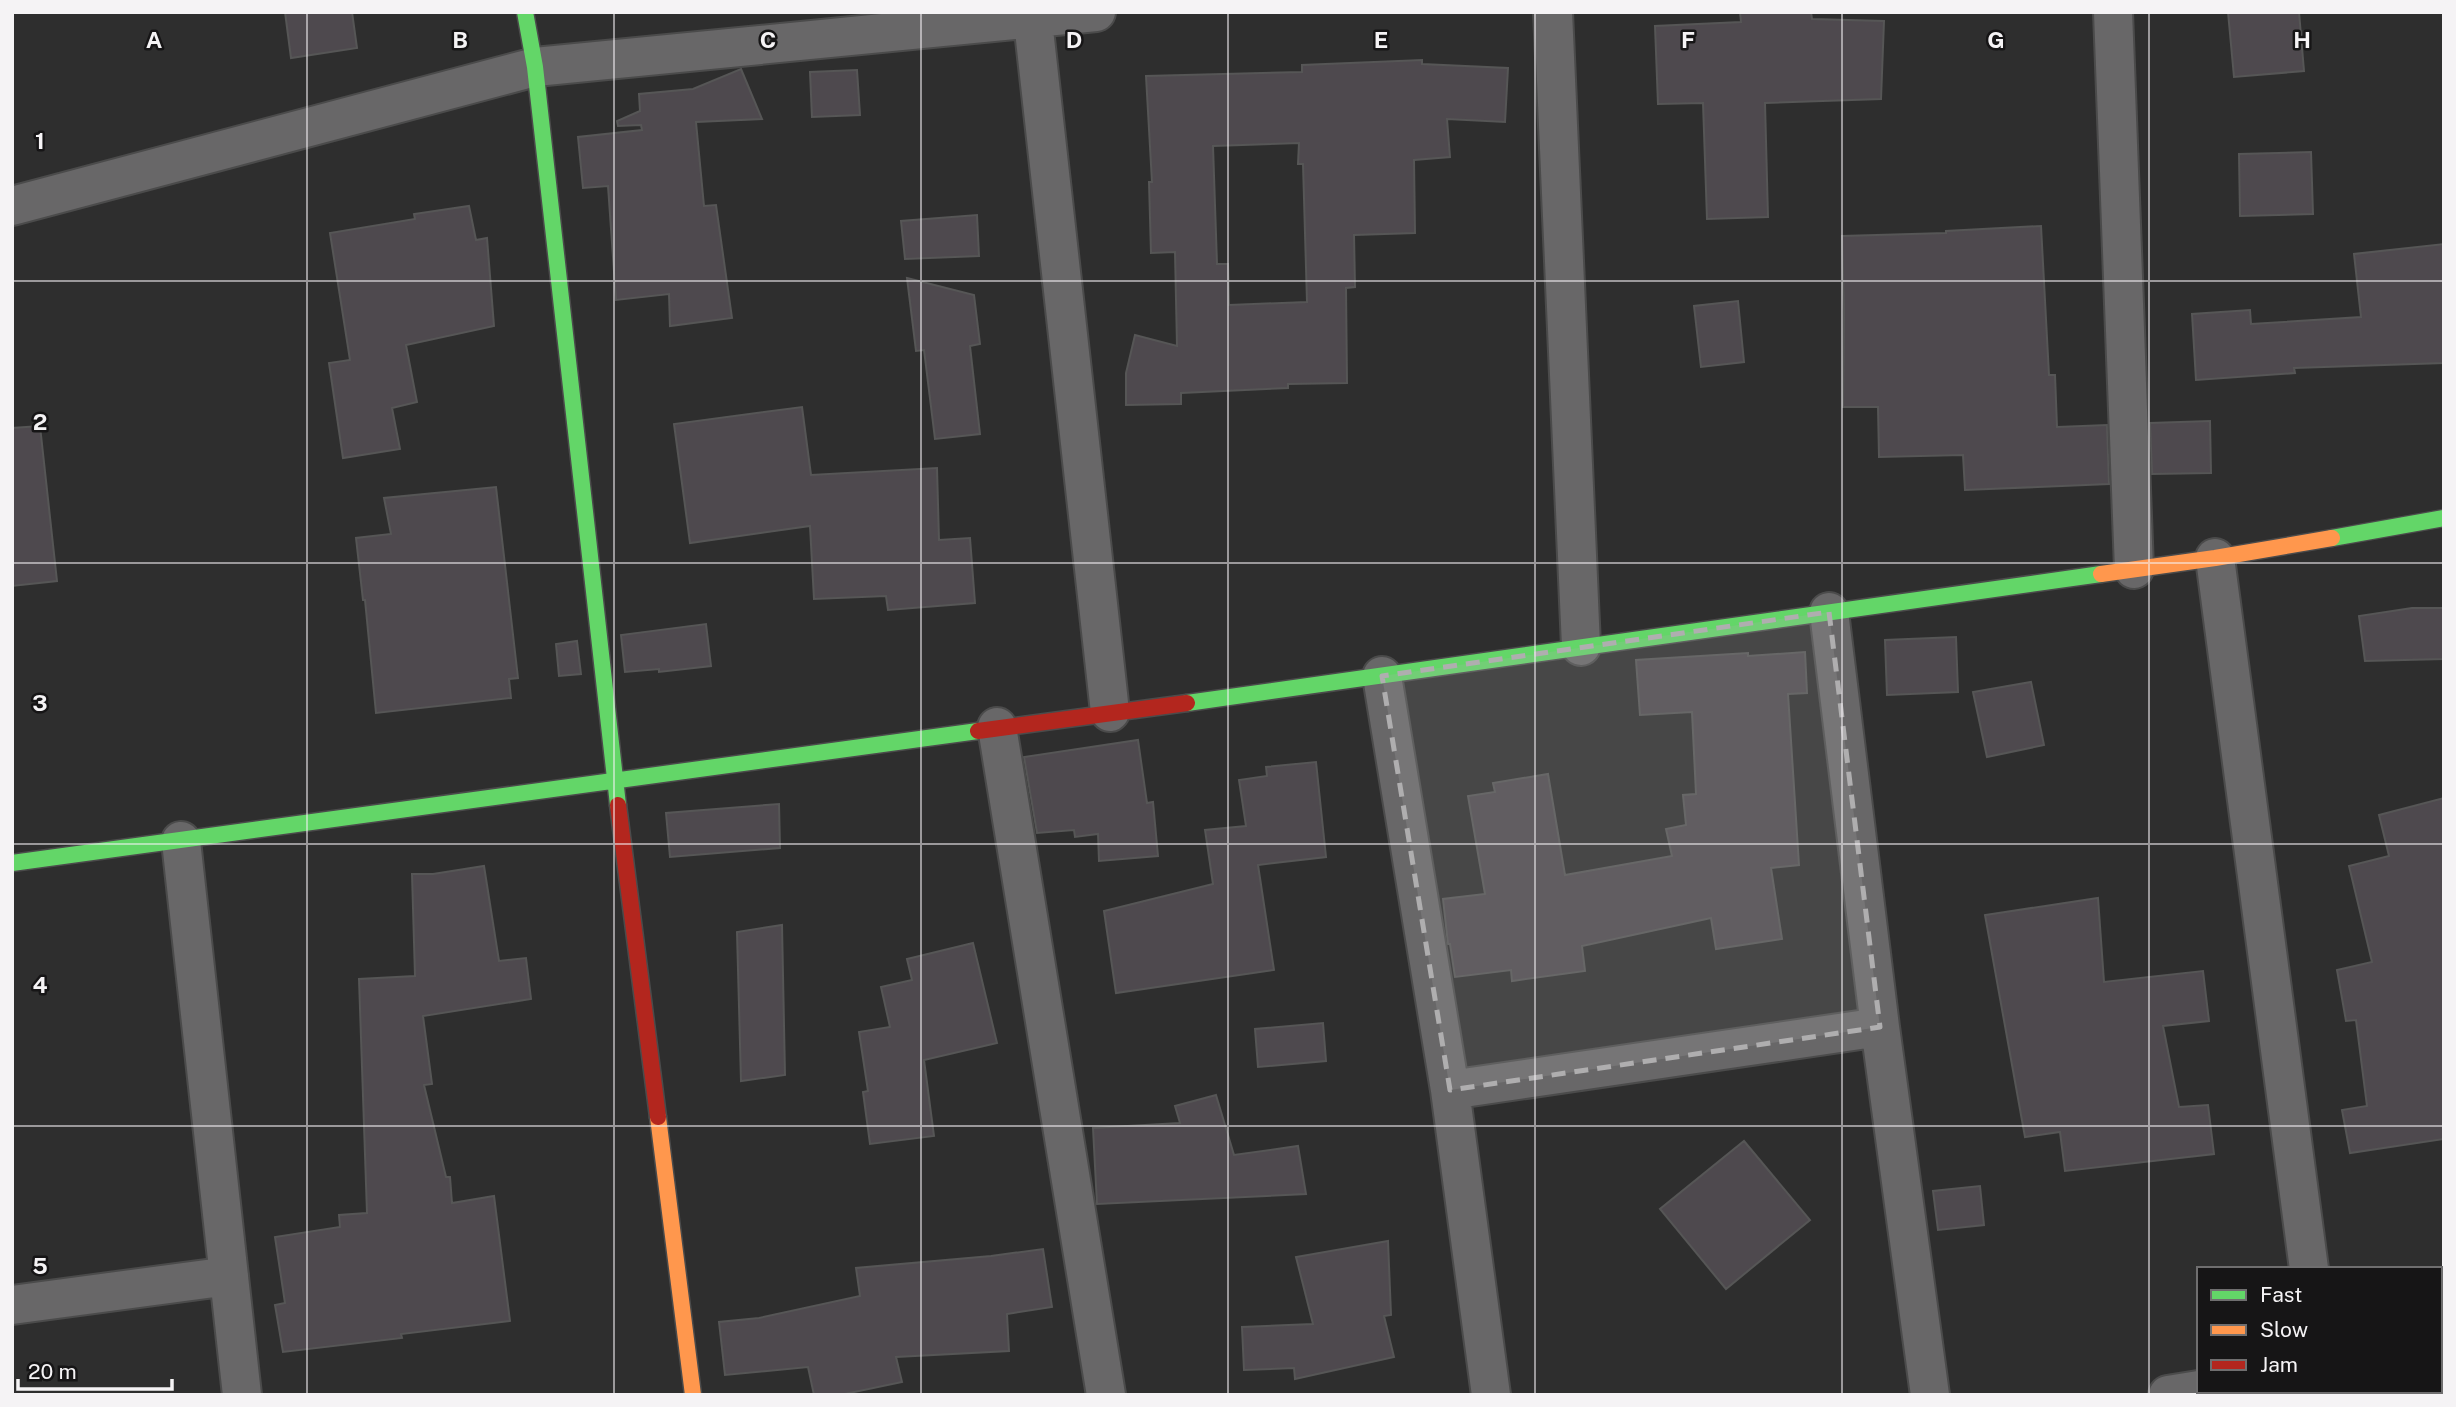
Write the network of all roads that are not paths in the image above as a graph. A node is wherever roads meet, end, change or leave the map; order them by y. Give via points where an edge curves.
1 (525, 12) edge
2 (1096, 12) edge
3 (1553, 12) edge
4 (2113, 12) edge
5 (1032, 15) edge
6 (535, 67) junction
7 (12, 206) edge
8 (2444, 518) edge
9 (2215, 558) junction
10 (2134, 569) junction
11 (1829, 612) junction
12 (1581, 646) junction
13 (1382, 676) junction
14 (1110, 712) junction
15 (997, 727) junction
16 (615, 782) junction
17 (181, 841) junction
18 (12, 863) edge
19 (1880, 1027) junction
20 (1450, 1090) junction
21 (2309, 1267) edge
22 (229, 1276) junction
23 (12, 1305) edge
24 (2197, 1390) edge
25 (242, 1395) edge
26 (693, 1395) edge
27 (1106, 1395) edge
28 (1490, 1395) edge
29 (1930, 1395) edge
30 (2168, 1395) edge

1 - 6 street
2 - 5 street
3 - 12 street
4 - 10 street
5 - 6 street
5 - 14 street
6 - 7 street
6 - 16 street
8 - 9 street
9 - 10 street
9 - 21 street
10 - 11 street
11 - 12 street
11 - 19 street
12 - 13 street
13 - 14 street
13 - 20 street
14 - 15 street
15 - 16 street
15 - 27 street
16 - 17 street
16 - 26 street
17 - 18 street
17 - 22 street
19 - 20 street
19 - 29 street
20 - 28 street
22 - 23 street
22 - 25 street
24 - 30 street

